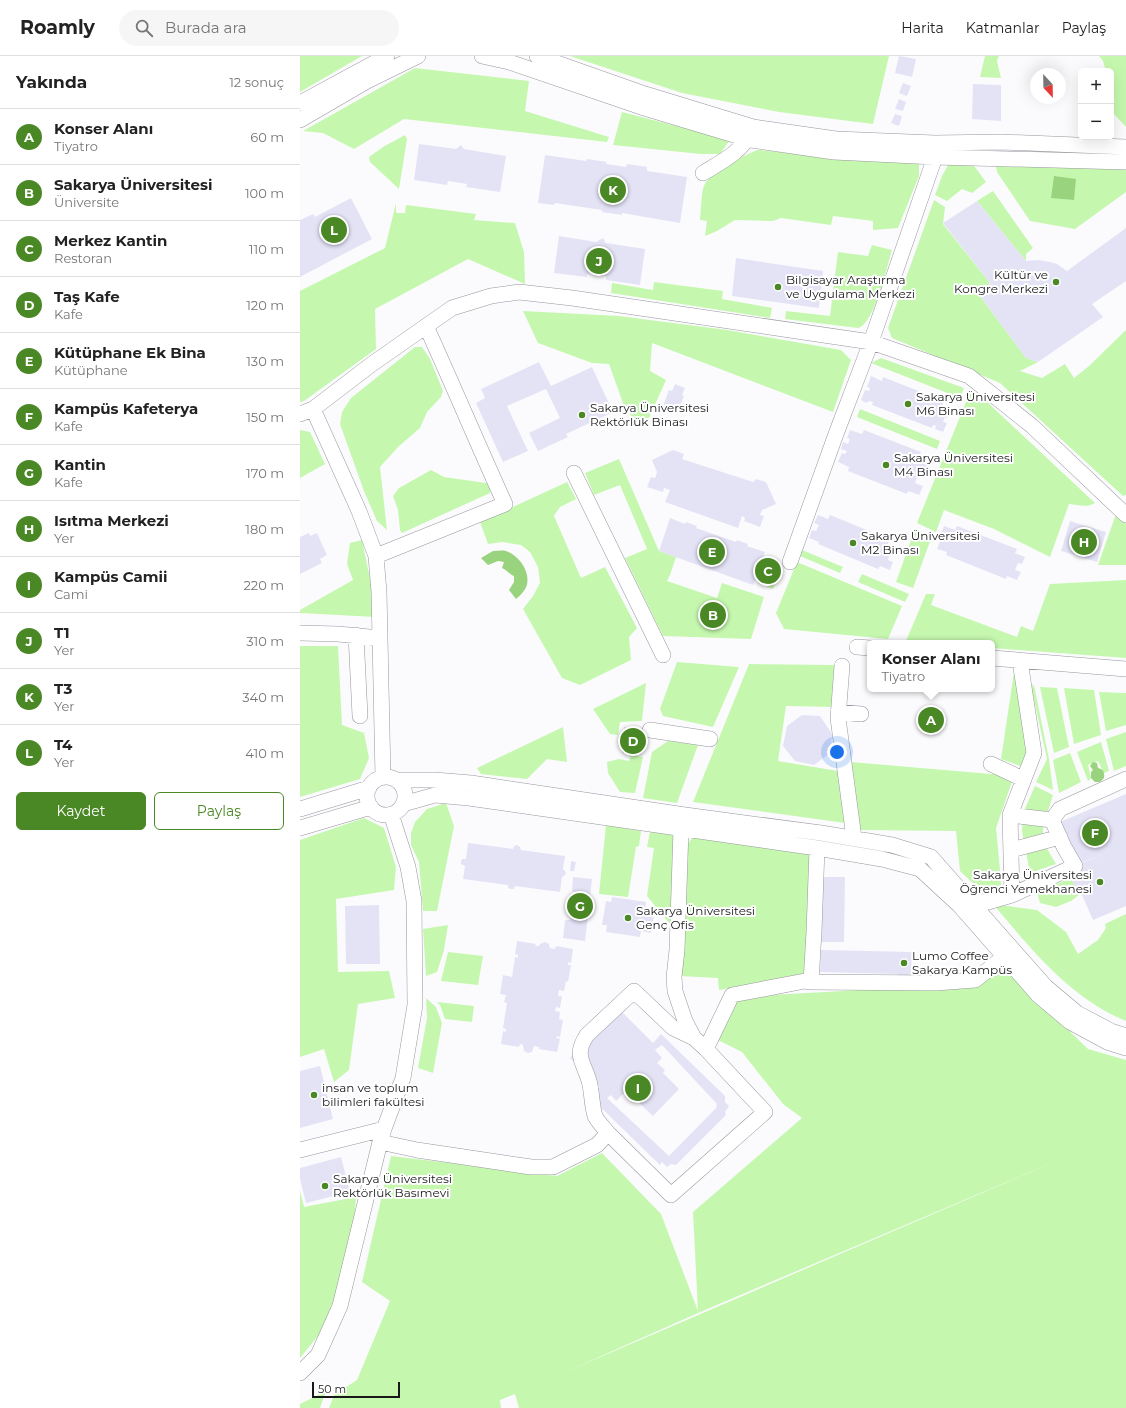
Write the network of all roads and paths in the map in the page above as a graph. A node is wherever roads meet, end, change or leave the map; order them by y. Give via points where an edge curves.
1 (387, 56) edge
2 (418, 56) edge
3 (482, 56) edge
4 (537, 56) edge
5 (368, 66) edge
6 (300, 103) edge
7 (300, 120) edge
8 (751, 133) junction
9 (1126, 147) edge
10 (935, 150) junction
11 (1126, 162) edge
12 (703, 173) dead end
13 (426, 326) junction
14 (872, 342) junction
15 (307, 411) edge
16 (574, 473) dead end
17 (1126, 515) edge
18 (376, 556) junction
19 (790, 562) dead end
20 (300, 633) edge
21 (356, 635) junction
22 (380, 638) junction
23 (663, 655) dead end
24 (995, 658) edge
25 (1020, 661) junction
26 (842, 666) dead end
27 (1126, 669) edge
28 (838, 712) junction
29 (861, 714) dead end
30 (360, 716) dead end
31 (650, 730) dead end
32 (710, 740) dead end
33 (991, 764) dead end
34 (390, 779) junction
35 (1024, 779) junction
36 (1126, 779) edge
37 (369, 788) junction
38 (403, 804) junction
39 (371, 807) junction
40 (300, 809) edge
41 (391, 814) junction
42 (1010, 815) junction
43 (1052, 820) junction
44 (300, 828) edge
45 (681, 829) junction
46 (1060, 837) junction
47 (854, 838) junction
48 (817, 848) junction
49 (1010, 850) junction
50 (1012, 895) junction
51 (964, 903) junction
52 (1004, 957) junction
53 (811, 982) junction
54 (1126, 1036) edge
55 (694, 1038) junction
56 (1126, 1048) edge
57 (706, 1049) junction
58 (608, 1133) junction
59 (382, 1136) junction
60 (300, 1150) edge
61 (300, 1373) edge

1 - 5 street
2 - 5 street
3 - 8 street via 509,62 641,107
4 - 8 street
5 - 6 street
5 - 7 street
8 - 10 street via 834,152
8 - 12 street via 732,155
9 - 10 street via 1002,142
10 - 11 street
10 - 14 street
13 - 14 street via 452,308 491,296 519,292
13 - 15 street
13 - 18 street via 505,504
14 - 17 street via 969,376 1032,426
14 - 19 street
15 - 18 street via 359,511
16 - 23 street
18 - 22 street
20 - 21 street
21 - 22 street
21 - 30 street
22 - 34 street
24 - 25 street
25 - 27 street
25 - 35 street via 1034,753
26 - 28 street
28 - 29 street
28 - 47 street
31 - 32 street
33 - 35 street
34 - 37 street via 377,779
34 - 38 street via 400,784 405,793
34 - 47 street via 471,783
35 - 42 street
36 - 43 street via 1060,809
37 - 39 street via 367,798
37 - 40 street
38 - 41 street
38 - 45 street via 435,795 469,798
39 - 41 street via 380,814
39 - 44 street
41 - 59 street via 408,867 414,901 415,1005 403,1078
42 - 43 street
42 - 49 street
43 - 46 street
45 - 48 street
45 - 55 street via 674,977 680,1009
46 - 49 street
46 - 50 street via 1075,866
47 - 51 street via 892,845 930,857
48 - 51 street via 882,859 920,869
48 - 53 street
49 - 50 street
50 - 51 street via 988,902
51 - 52 street
51 - 54 street via 1046,987 1077,1013
52 - 53 street via 975,980 936,983
52 - 56 street via 1038,995 1070,1022 1106,1042
53 - 57 street via 732,995
55 - 57 street
55 - 58 street via 673,1028 634,991 587,1035 582,1043 581,1062 590,1083 595,1116
57 - 58 street via 765,1112 671,1195
58 - 59 street via 597,1145 553,1168 417,1150
59 - 60 street
59 - 61 street via 340,1306 318,1354

